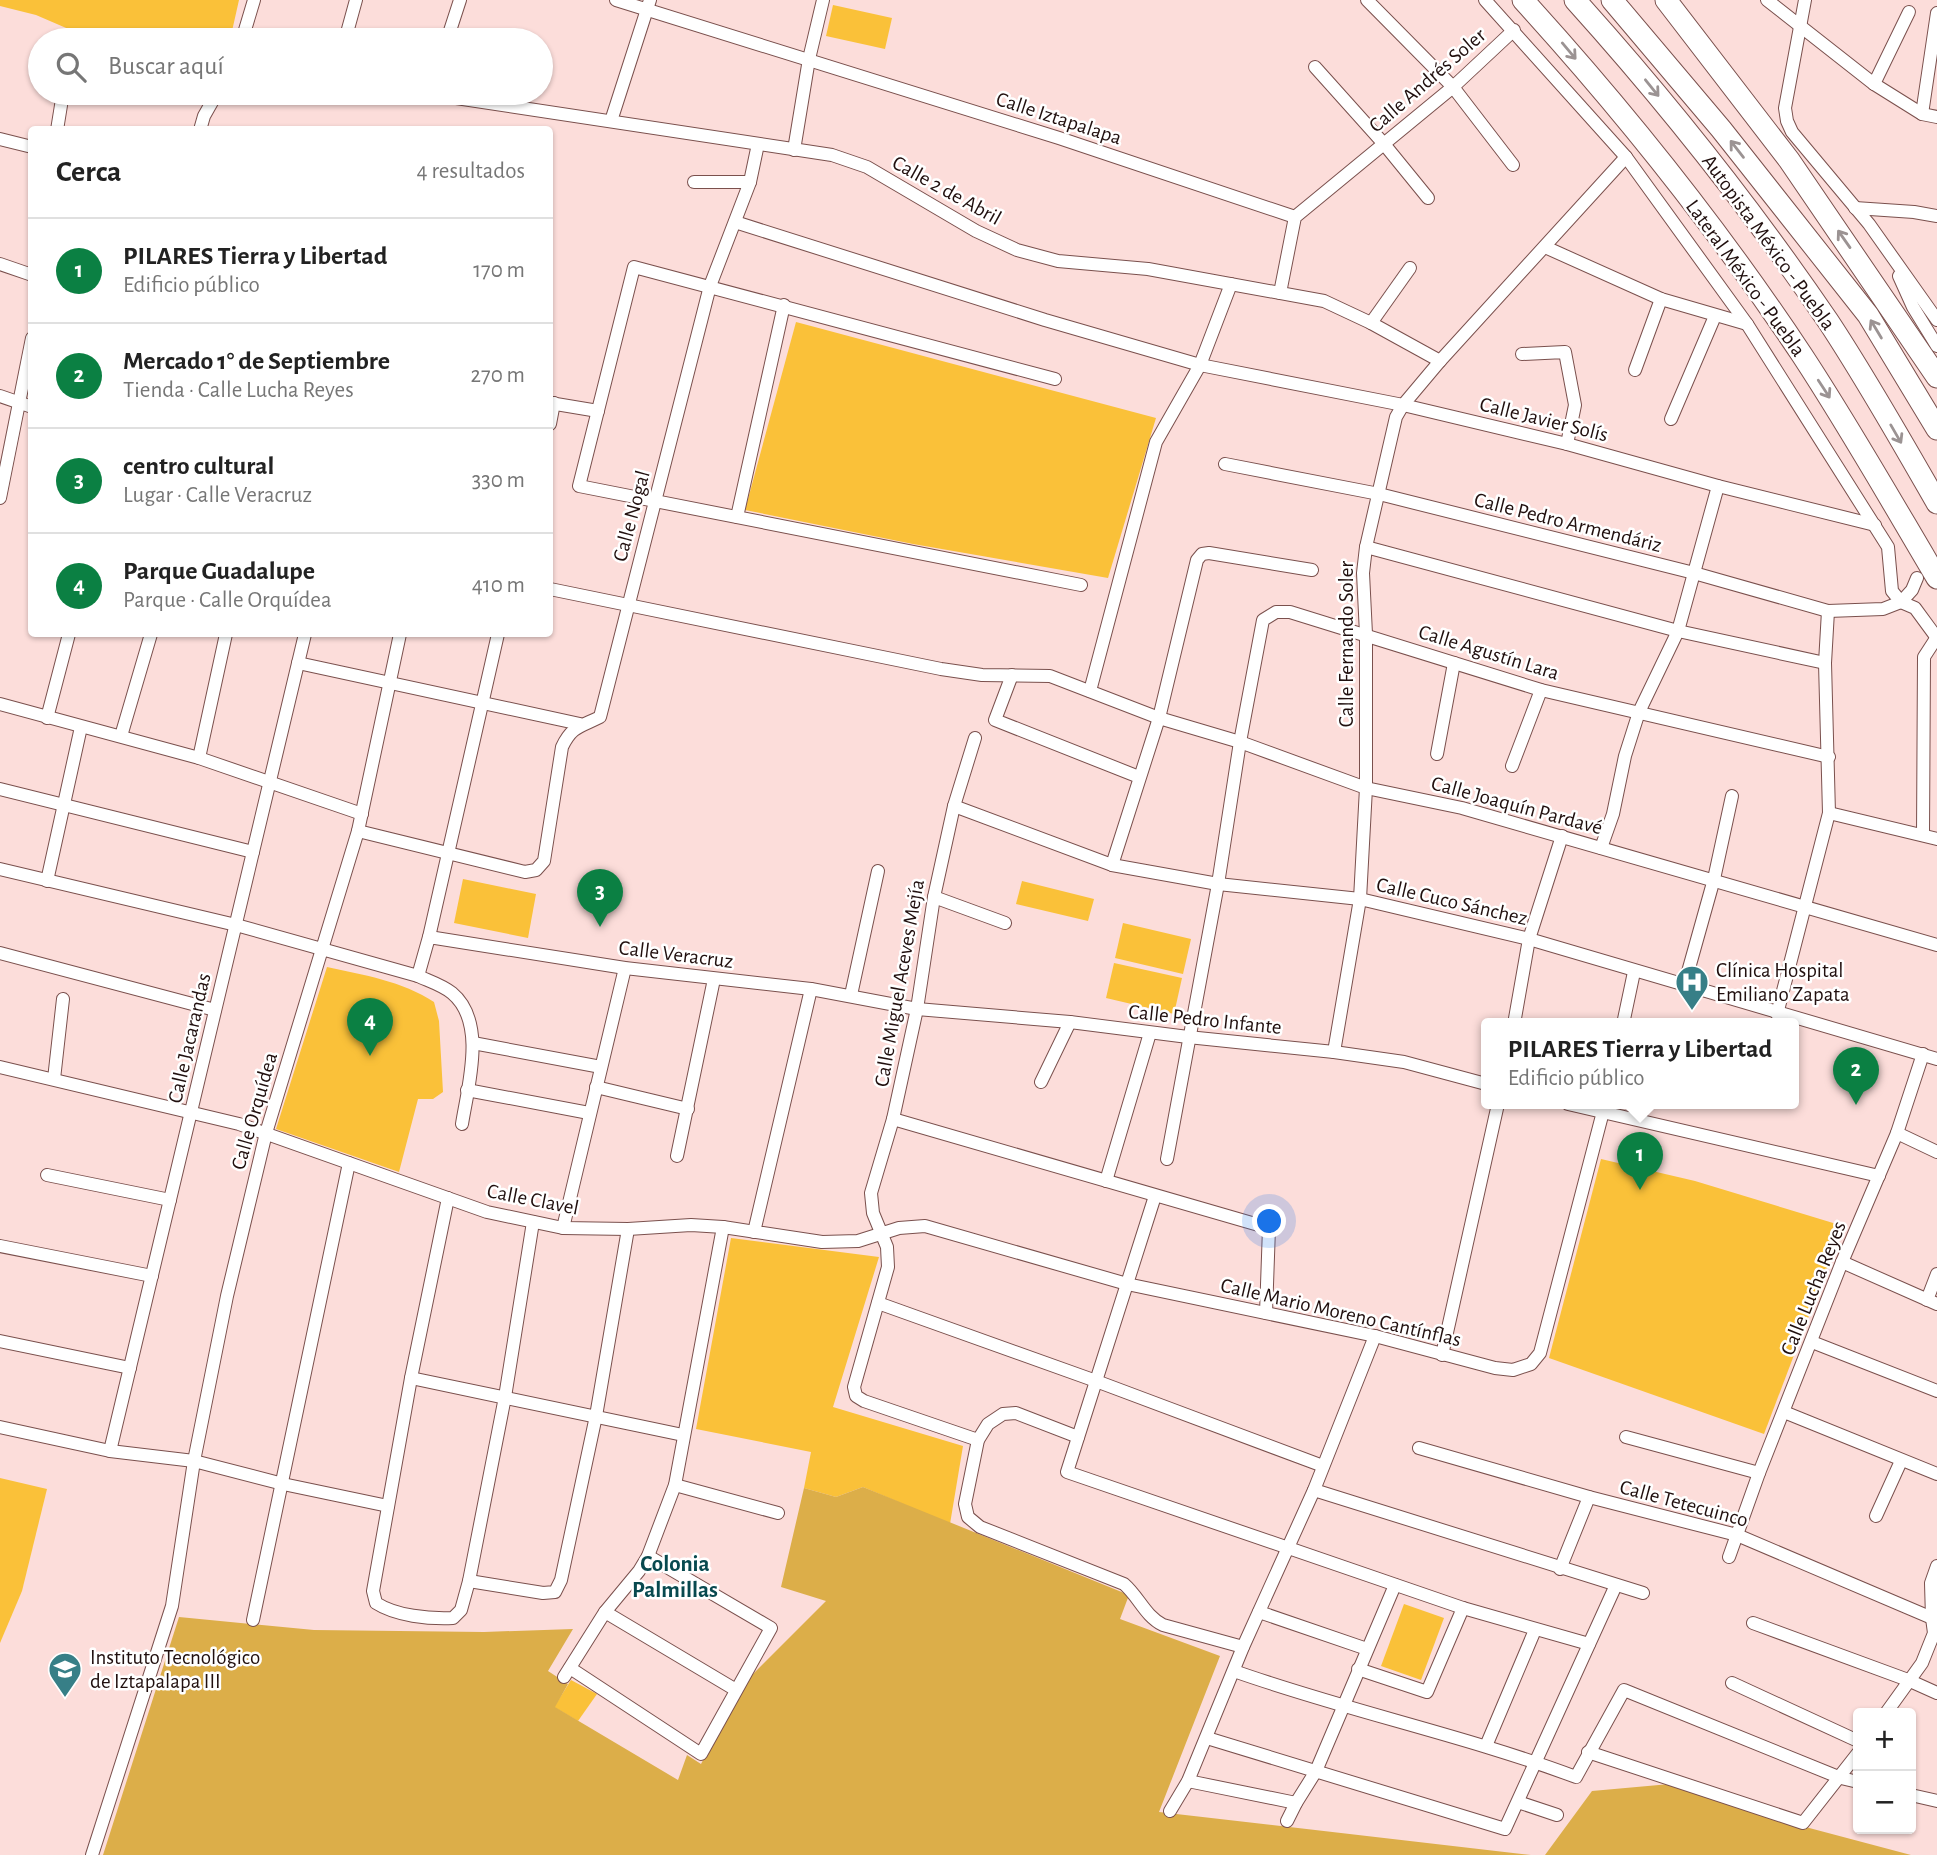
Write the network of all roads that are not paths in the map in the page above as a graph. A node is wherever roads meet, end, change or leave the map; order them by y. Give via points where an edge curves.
1 (254, 0) edge
2 (355, 0) edge
3 (460, 0) edge
4 (616, 0) edge
5 (823, 0) edge
6 (1367, 0) edge
7 (1485, 0) edge
8 (1523, 0) edge
9 (1575, 0) edge
10 (1612, 0) edge
11 (1666, 0) edge
12 (1768, 0) edge
13 (1805, 0) edge
14 (649, 4) edge
15 (1909, 12) dead end
16 (1937, 13) edge
17 (1801, 25) junction
18 (246, 28) edge
19 (348, 28) edge
20 (451, 28) edge
21 (1514, 30) junction
22 (809, 59) junction
23 (1315, 67) dead end
24 (1874, 84) junction
25 (1453, 87) junction
26 (61, 105) edge
27 (210, 105) edge
28 (506, 105) edge
29 (1922, 114) junction
30 (1937, 117) edge
31 (611, 121) junction
32 (1787, 121) junction
33 (58, 126) edge
34 (201, 126) edge
35 (1767, 131) junction
36 (0, 139) edge
37 (758, 144) junction
38 (1384, 144) junction
39 (28, 145) edge
40 (794, 150) junction
41 (1626, 157) junction
42 (1513, 165) dead end
43 (694, 182) dead end
44 (750, 182) junction
45 (1428, 198) dead end
46 (1855, 208) junction
47 (1937, 216) edge
48 (1295, 217) junction
49 (735, 222) junction
50 (1545, 247) junction
51 (1888, 250) junction
52 (0, 264) edge
53 (1410, 268) dead end
54 (28, 274) edge
55 (1231, 284) junction
56 (710, 286) junction
57 (1279, 293) junction
58 (1661, 299) junction
59 (784, 305) junction
60 (1715, 316) junction
61 (1935, 316) edge
62 (1371, 323) junction
63 (1746, 324) junction
64 (1937, 346) edge
65 (1522, 354) dead end
66 (28, 356) edge
67 (1440, 361) junction
68 (1200, 365) junction
69 (1635, 370) dead end
70 (1937, 377) edge
71 (1055, 379) dead end
72 (0, 396) edge
73 (18, 402) junction
74 (553, 403) edge
75 (1403, 405) junction
76 (28, 406) edge
77 (598, 411) junction
78 (1671, 419) dead end
79 (1937, 429) edge
80 (1567, 444) junction
81 (1225, 464) dead end
82 (1718, 486) junction
83 (1379, 494) junction
84 (0, 498) edge
85 (655, 503) junction
86 (1937, 503) edge
87 (737, 517) junction
88 (1875, 525) junction
89 (1366, 547) junction
90 (1312, 570) dead end
91 (1694, 573) junction
92 (1927, 578) edge
93 (1081, 585) dead end
94 (553, 590) edge
95 (1901, 602) junction
96 (628, 605) junction
97 (1828, 611) junction
98 (1678, 631) junction
99 (1366, 634) junction
100 (68, 637) edge
101 (150, 637) edge
102 (225, 637) edge
103 (304, 637) edge
104 (399, 637) edge
105 (497, 637) edge
106 (1937, 638) edge
107 (298, 663) junction
108 (1454, 663) junction
109 (1825, 663) junction
110 (1012, 675) junction
111 (390, 682) junction
112 (1541, 690) junction
113 (1090, 691) junction
114 (0, 704) edge
115 (481, 704) junction
116 (1639, 712) junction
117 (47, 718) junction
118 (1159, 718) junction
119 (580, 724) junction
120 (81, 727) junction
121 (121, 736) junction
122 (975, 738) dead end
123 (1240, 742) junction
124 (1437, 754) dead end
125 (1829, 757) junction
126 (199, 758) junction
127 (1512, 766) dead end
128 (1139, 777) junction
129 (270, 781) junction
130 (1366, 788) junction
131 (0, 789) edge
132 (1732, 796) dead end
133 (65, 806) junction
134 (954, 806) junction
135 (1829, 813) junction
136 (362, 814) junction
137 (358, 831) junction
138 (1923, 835) junction
139 (1562, 836) junction
140 (1937, 839) edge
141 (1601, 848) junction
142 (253, 852) junction
143 (448, 854) junction
144 (1112, 864) junction
145 (0, 869) edge
146 (878, 872) dead end
147 (1714, 879) junction
148 (47, 881) junction
149 (1218, 884) junction
150 (933, 897) junction
151 (1360, 899) junction
152 (1806, 906) junction
153 (1005, 923) dead end
154 (236, 925) junction
155 (429, 937) junction
156 (1529, 939) junction
157 (1937, 945) edge
158 (321, 948) junction
159 (0, 953) edge
160 (625, 968) junction
161 (1634, 972) junction
162 (418, 976) junction
163 (714, 979) junction
164 (1684, 986) junction
165 (811, 989) junction
166 (851, 996) junction
167 (63, 999) dead end
168 (918, 1009) junction
169 (215, 1010) junction
170 (1777, 1014) junction
171 (1515, 1018) edge
172 (1624, 1018) edge
173 (1792, 1018) edge
174 (1799, 1020) edge
175 (1070, 1022) junction
176 (1150, 1032) junction
177 (1188, 1037) junction
178 (473, 1043) junction
179 (1334, 1052) junction
180 (1923, 1054) junction
181 (1937, 1059) edge
182 (0, 1067) edge
183 (601, 1067) junction
184 (54, 1079) junction
185 (1041, 1082) dead end
186 (1481, 1083) edge
187 (596, 1087) junction
188 (467, 1090) junction
189 (688, 1109) junction
190 (1497, 1109) edge
191 (1604, 1109) edge
192 (1608, 1109) edge
193 (191, 1112) junction
194 (589, 1113) junction
195 (893, 1119) junction
196 (462, 1124) dead end
197 (265, 1133) junction
198 (1896, 1133) junction
199 (1937, 1152) edge
200 (677, 1157) dead end
201 (1167, 1159) dead end
202 (349, 1163) junction
203 (47, 1175) dead end
204 (1879, 1176) junction
205 (1106, 1181) junction
206 (1155, 1195) junction
207 (448, 1198) junction
208 (170, 1200) junction
209 (533, 1222) junction
210 (723, 1227) junction
211 (563, 1228) junction
212 (628, 1229) junction
213 (754, 1232) junction
214 (881, 1234) junction
215 (0, 1246) edge
216 (1842, 1262) junction
217 (1937, 1274) edge
218 (152, 1276) junction
219 (1127, 1284) junction
220 (1932, 1302) edge
221 (878, 1303) junction
222 (1266, 1313) junction
223 (1375, 1336) junction
224 (0, 1341) edge
225 (1812, 1342) junction
226 (1441, 1355) junction
227 (130, 1368) junction
228 (411, 1378) junction
229 (1096, 1381) junction
230 (1937, 1391) edge
231 (505, 1397) junction
232 (1784, 1412) junction
233 (596, 1416) junction
234 (0, 1427) edge
235 (682, 1435) junction
236 (1078, 1437) junction
237 (1626, 1437) dead end
238 (978, 1440) junction
239 (1419, 1448) dead end
240 (110, 1451) junction
241 (194, 1461) junction
242 (1902, 1461) junction
243 (1323, 1466) junction
244 (1759, 1473) junction
245 (1937, 1474) edge
246 (283, 1484) junction
247 (674, 1485) junction
248 (1314, 1490) junction
249 (1589, 1497) junction
250 (388, 1506) junction
251 (778, 1513) dead end
252 (1876, 1516) dead end
253 (1737, 1535) junction
254 (1287, 1549) junction
255 (648, 1556) junction
256 (1729, 1557) dead end
257 (1937, 1566) edge
258 (1560, 1569) junction
259 (469, 1581) junction
260 (1395, 1585) junction
261 (1616, 1585) junction
262 (1643, 1593) dead end
263 (1463, 1608) junction
264 (605, 1612) junction
265 (1259, 1612) junction
266 (1932, 1618) junction
267 (253, 1620) dead end
268 (1753, 1623) dead end
269 (1535, 1630) junction
270 (1589, 1644) junction
271 (1243, 1647) junction
272 (1367, 1649) junction
273 (1358, 1669) junction
274 (1234, 1671) junction
275 (1908, 1679) junction
276 (1732, 1683) dead end
277 (736, 1690) junction
278 (1937, 1693) edge
279 (1342, 1706) junction
280 (1889, 1708) edge
281 (1207, 1738) junction
282 (1853, 1739) edge
283 (1486, 1746) junction
284 (1588, 1752) junction
285 (1853, 1761) edge
286 (1536, 1762) junction
287 (1316, 1771) junction
288 (1841, 1778) junction
289 (1188, 1781) junction
290 (1853, 1781) edge
291 (1916, 1796) edge
292 (1937, 1801) edge
293 (1296, 1802) junction
294 (1518, 1802) junction
295 (1170, 1811) dead end
296 (1557, 1815) dead end
297 (1287, 1821) dead end
298 (92, 1855) edge

1 - 18 street
2 - 19 street
3 - 20 street
4 - 14 street, Calle Iztapalapa
5 - 22 street
6 - 25 street
7 - 21 street
8 -> 92 highway, Lateral México - Puebla via 1626,119 1740,265 1836,409
9 -> 86 highway, Autopista México - Puebla via 1687,131 1769,239 1847,351
79 -> 10 highway, Autopista México - Puebla via 1868,315
11 - 35 highway
12 - 17 street
13 - 17 street
14 - 22 street, Calle Iztapalapa
14 - 31 street
15 - 24 street
16 - 29 street
17 - 24 street
17 - 32 street via 1785,108
21 - 25 street, Calle Andrés Soler
21 - 41 street, Calle Andrés Soler
22 - 40 street
22 - 48 street, Calle Iztapalapa
23 - 38 street
24 - 29 street
25 - 38 street, Calle Andrés Soler
25 - 42 street
26 - 33 street
27 - 34 street
28 - 31 street, Calle 2 de Abril
29 - 30 street
31 - 37 street, Calle 2 de Abril
32 - 35 street
32 - 46 street
70 -> 35 highway
36 - 39 street
37 - 40 street, Calle 2 de Abril
37 - 44 street, Calle Nogal
38 - 45 street
38 - 48 street, Calle Andrés Soler
40 - 55 street, Calle 2 de Abril via 832,155 867,167 1017,250 1058,261
41 - 50 street, Calle Fernando Soler
41 - 63 street, Calle Andrés Soler
43 - 44 street
44 - 49 street, Calle Nogal
46 - 47 street
46 - 51 street
48 - 57 street
49 - 56 street, Calle Nogal
49 - 68 street, Calle Javier Solís
50 - 58 street
50 - 67 street, Calle Fernando Soler
51 - 61 street
51 - 64 street via 1913,307
52 - 54 street
53 - 62 street
55 - 57 street, Calle 2 de Abril
55 - 68 street
56 - 59 street
56 - 77 street via 634,267
56 - 85 street, Calle Nogal
57 - 62 street, Calle 2 de Abril via 1324,300
58 - 60 street
58 - 69 street
59 - 71 street
59 - 87 street
60 - 63 street
60 - 78 street
62 - 67 street, Calle 2 de Abril
63 - 88 street, Calle Andrés Soler
65 - 80 street via 1565,352 1575,405
66 - 73 street
67 - 75 street, Calle Fernando Soler
68 - 75 street, Calle Javier Solís
68 - 113 street via 1156,442
72 - 73 street
73 - 76 street
73 - 84 street
74 - 77 street
75 - 80 street, Calle Javier Solís
75 - 83 street, Calle Fernando Soler via 1396,417
77 - 85 street via 579,486
80 - 82 street, Calle Javier Solís
81 - 83 street, Calle Pedro Armendáriz
82 - 88 street, Calle Javier Solís
82 - 91 street
83 - 89 street, Calle Fernando Soler
83 - 91 street, Calle Pedro Armendáriz
85 - 87 street
85 - 96 street, Calle Nogal
87 - 93 street
88 - 95 street, Calle Andrés Soler via 1888,547 1892,591
89 - 98 street
89 - 99 street, Calle Fernando Soler
90 - 118 street via 1202,554
91 - 97 street, Calle Pedro Armendáriz
91 - 98 street
92 - 95 street
94 - 96 street, Calle Joaquín Pardavé
95 - 97 street, Calle Pedro Armendáriz via 1883,609
95 - 106 street via 1915,608
96 - 110 street, Calle Joaquín Pardavé via 941,669
96 - 119 street, Calle Nogal via 600,717
97 - 109 street
98 - 109 street
98 - 116 street
99 - 108 street, Calle Agustín Lara
99 - 123 street, Calle Agustín Lara via 1290,612 1276,612 1263,620
99 - 130 street, Calle Fernando Soler
100 - 117 street
101 - 121 street
102 - 126 street
103 - 107 street, Calle Jacarandas
104 - 111 street, Calle Orquídea
105 - 115 street
106 - 138 street via 1924,657
107 - 111 street
107 - 129 street, Calle Jacarandas
108 - 112 street, Calle Agustín Lara
108 - 124 street
109 - 125 street
110 - 113 street, Calle Joaquín Pardavé via 1050,676
110 - 128 street via 995,720
111 - 115 street
111 - 136 street, Calle Orquídea
112 - 116 street, Calle Agustín Lara
112 - 127 street
113 - 118 street, Calle Joaquín Pardavé
114 - 117 street
115 - 119 street
115 - 143 street
116 - 125 street, Calle Agustín Lara
116 - 141 street
117 - 120 street
118 - 123 street, Calle Joaquín Pardavé
118 - 128 street
119 - 143 street, Calle Nogal via 562,747 544,861 536,870 524,872
120 - 121 street
120 - 133 street
121 - 126 street
122 - 134 street, Calle Miguel Aceves Mejía
123 - 130 street, Calle Joaquín Pardavé
123 - 149 street
125 - 135 street
126 - 129 street
128 - 144 street
129 - 136 street
129 - 142 street, Calle Jacarandas
130 - 139 street, Calle Joaquín Pardavé
130 - 151 street, Calle Fernando Soler
131 - 133 street
132 - 147 street
133 - 142 street
133 - 148 street
134 - 144 street, Calle Cuco Sánchez
134 - 150 street, Calle Miguel Aceves Mejía
135 - 138 street
135 - 152 street
136 - 137 street, Calle Orquídea
137 - 143 street
137 - 158 street, Calle Orquídea
138 - 140 street
139 - 141 street, Calle Joaquín Pardavé
139 - 156 street
141 - 147 street, Calle Joaquín Pardavé
142 - 154 street, Calle Jacarandas
143 - 155 street
144 - 149 street, Calle Cuco Sánchez
145 - 148 street
146 - 166 street
147 - 152 street, Calle Joaquín Pardavé
147 - 164 street
148 - 154 street
149 - 151 street, Calle Cuco Sánchez
149 - 177 street
150 - 153 street
150 - 168 street, Calle Miguel Aceves Mejía
151 - 156 street, Calle Cuco Sánchez
151 - 179 street, Calle Fernando Soler
152 - 157 street, Calle Joaquín Pardavé
152 - 170 street
154 - 158 street
154 - 169 street, Calle Jacarandas
155 - 160 street, Calle Veracruz
155 - 162 street
156 - 161 street, Calle Cuco Sánchez
156 - 171 street
158 - 162 street
158 - 197 street, Calle Orquídea
159 - 169 street
160 - 163 street, Calle Veracruz
160 - 183 street
161 - 164 street, Calle Cuco Sánchez
161 - 172 street
162 - 178 street via 455,996 472,1025
163 - 165 street, Calle Veracruz
163 - 189 street
164 - 170 street, Calle Cuco Sánchez
165 - 166 street, Calle Veracruz
165 - 213 street
166 - 168 street, Calle Veracruz
167 - 184 street
168 - 175 street, Calle Pedro Infante
168 - 195 street, Calle Miguel Aceves Mejía
169 - 193 street, Calle Jacarandas
170 - 173 street, Calle Cuco Sánchez
174 - 180 street, Calle Cuco Sánchez
175 - 176 street, Calle Pedro Infante
175 - 185 street
176 - 177 street, Calle Pedro Infante
176 - 205 street
177 - 179 street, Calle Pedro Infante
177 - 201 street
178 - 183 street
178 - 188 street
179 - 186 street, Calle Pedro Infante via 1404,1062
180 - 181 street, Calle Cuco Sánchez
180 - 198 street, Calle Lucha Reyes
182 - 184 street, Calle Clavel
183 - 187 street
184 - 193 street, Calle Clavel
187 - 189 street
187 - 194 street
188 - 194 street
188 - 196 street
189 - 200 street
190 - 226 street
191 - 226 street, Calle Mario Moreno Cantínflas via 1540,1353 1531,1364 1513,1370
192 - 204 street
193 - 197 street, Calle Clavel
193 - 208 street, Calle Jacarandas
194 - 211 street
195 - 205 street
195 - 214 street, Calle Miguel Aceves Mejía via 871,1193
197 - 202 street, Calle Clavel
197 - 241 street, Calle Orquídea
198 - 199 street
198 - 204 street, Calle Lucha Reyes
202 - 207 street, Calle Clavel
202 - 246 street
203 - 208 street
204 - 216 street, Calle Lucha Reyes
205 - 206 street
206 - 219 street
206 - 222 street via 1269,1228
207 - 209 street, Calle Clavel
207 - 228 street
208 - 218 street, Calle Jacarandas
209 - 211 street, Calle Clavel
209 - 231 street
210 - 212 street, Calle Clavel
210 - 213 street, Calle Clavel
210 - 235 street
211 - 212 street, Calle Clavel
212 - 233 street
213 - 214 street, Calle Clavel via 822,1242 858,1241
214 - 219 street, Calle Mario Moreno Cantínflas via 925,1226
214 - 221 street, Calle Miguel Aceves Mejía via 888,1267
215 - 218 street
216 - 220 street
216 - 225 street, Calle Lucha Reyes
217 - 220 street
218 - 227 street, Calle Jacarandas
219 - 222 street, Calle Mario Moreno Cantínflas
219 - 229 street
221 - 229 street
221 - 238 street, Calle Miguel Aceves Mejía via 854,1387 856,1396
222 - 223 street, Calle Mario Moreno Cantínflas
223 - 226 street, Calle Mario Moreno Cantínflas
223 - 243 street
224 - 227 street
225 - 230 street
225 - 232 street, Calle Lucha Reyes
227 - 240 street, Calle Jacarandas
228 - 231 street
228 - 250 street
229 - 236 street
229 - 243 street
231 - 233 street
231 - 259 street
232 - 242 street
232 - 244 street, Calle Lucha Reyes
233 - 235 street
233 - 259 street via 555,1592
234 - 240 street
235 - 247 street
236 - 238 street via 1016,1413 1003,1414 988,1424
236 - 254 street via 1067,1472
237 - 244 street
238 - 271 street via 965,1504 968,1517 981,1527 1124,1584 1152,1619 1163,1625
239 - 249 street, Calle Tetecuinco
240 - 241 street
241 - 246 street
241 - 298 street, Calle Orquídea via 172,1606
242 - 245 street
242 - 252 street
243 - 248 street
244 - 253 street, Calle Lucha Reyes
246 - 250 street
246 - 267 street
247 - 251 street
247 - 255 street
248 - 254 street
248 - 258 street
249 - 253 street, Calle Tetecuinco
249 - 258 street
250 - 259 street via 373,1591 376,1603 387,1611 453,1618 461,1610
253 - 256 street, Calle Lucha Reyes
253 - 266 street, Calle Tetecuinco
254 - 260 street
254 - 265 street
255 - 264 street
255 - 277 street via 771,1628
257 - 266 street via 1931,1583
258 - 261 street
260 - 263 street
260 - 272 street
261 - 262 street
261 - 270 street
263 - 269 street
263 - 273 street via 1427,1692
264 - 277 street
264 - 277 street via 567,1673 701,1754
265 - 271 street
265 - 272 street
266 - 275 street via 1934,1633 1922,1663
268 - 275 street
269 - 270 street
269 - 283 street
270 - 286 street
271 - 274 street
272 - 273 street
273 - 279 street
274 - 279 street
274 - 281 street
275 - 278 street
275 - 280 street
276 - 282 street
279 - 283 street
279 - 287 street
281 - 287 street
281 - 289 street
283 - 286 street
284 - 286 street via 1576,1777
284 - 288 street via 1803,1823
284 - 288 street via 1624,1690
285 - 288 street
286 - 294 street
287 - 293 street
287 - 294 street via 1506,1829
288 - 290 street
289 - 293 street
289 - 295 street
291 - 292 street
293 - 297 street
294 - 296 street

